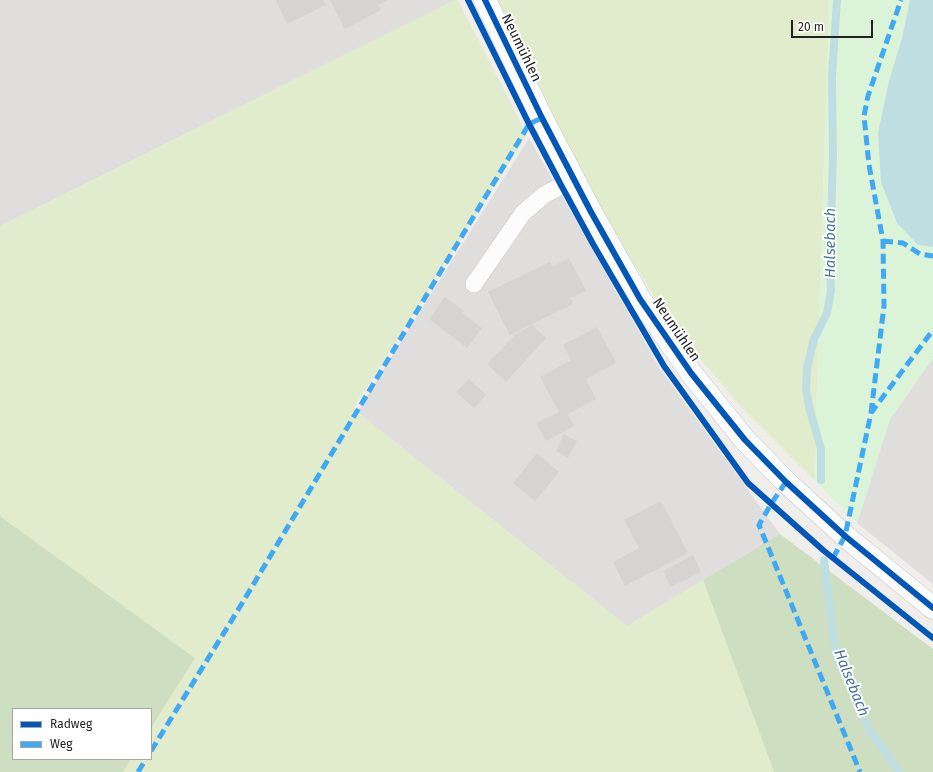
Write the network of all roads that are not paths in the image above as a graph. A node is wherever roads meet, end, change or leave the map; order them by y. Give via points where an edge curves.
1 (485, 0) edge
2 (574, 179) junction
3 (474, 284) dead end
4 (933, 608) edge

1 - 2 street, Neumühlen
2 - 3 lane via 544,195 523,213
2 - 4 street, Neumühlen via 640,299 691,374 745,440 845,536

